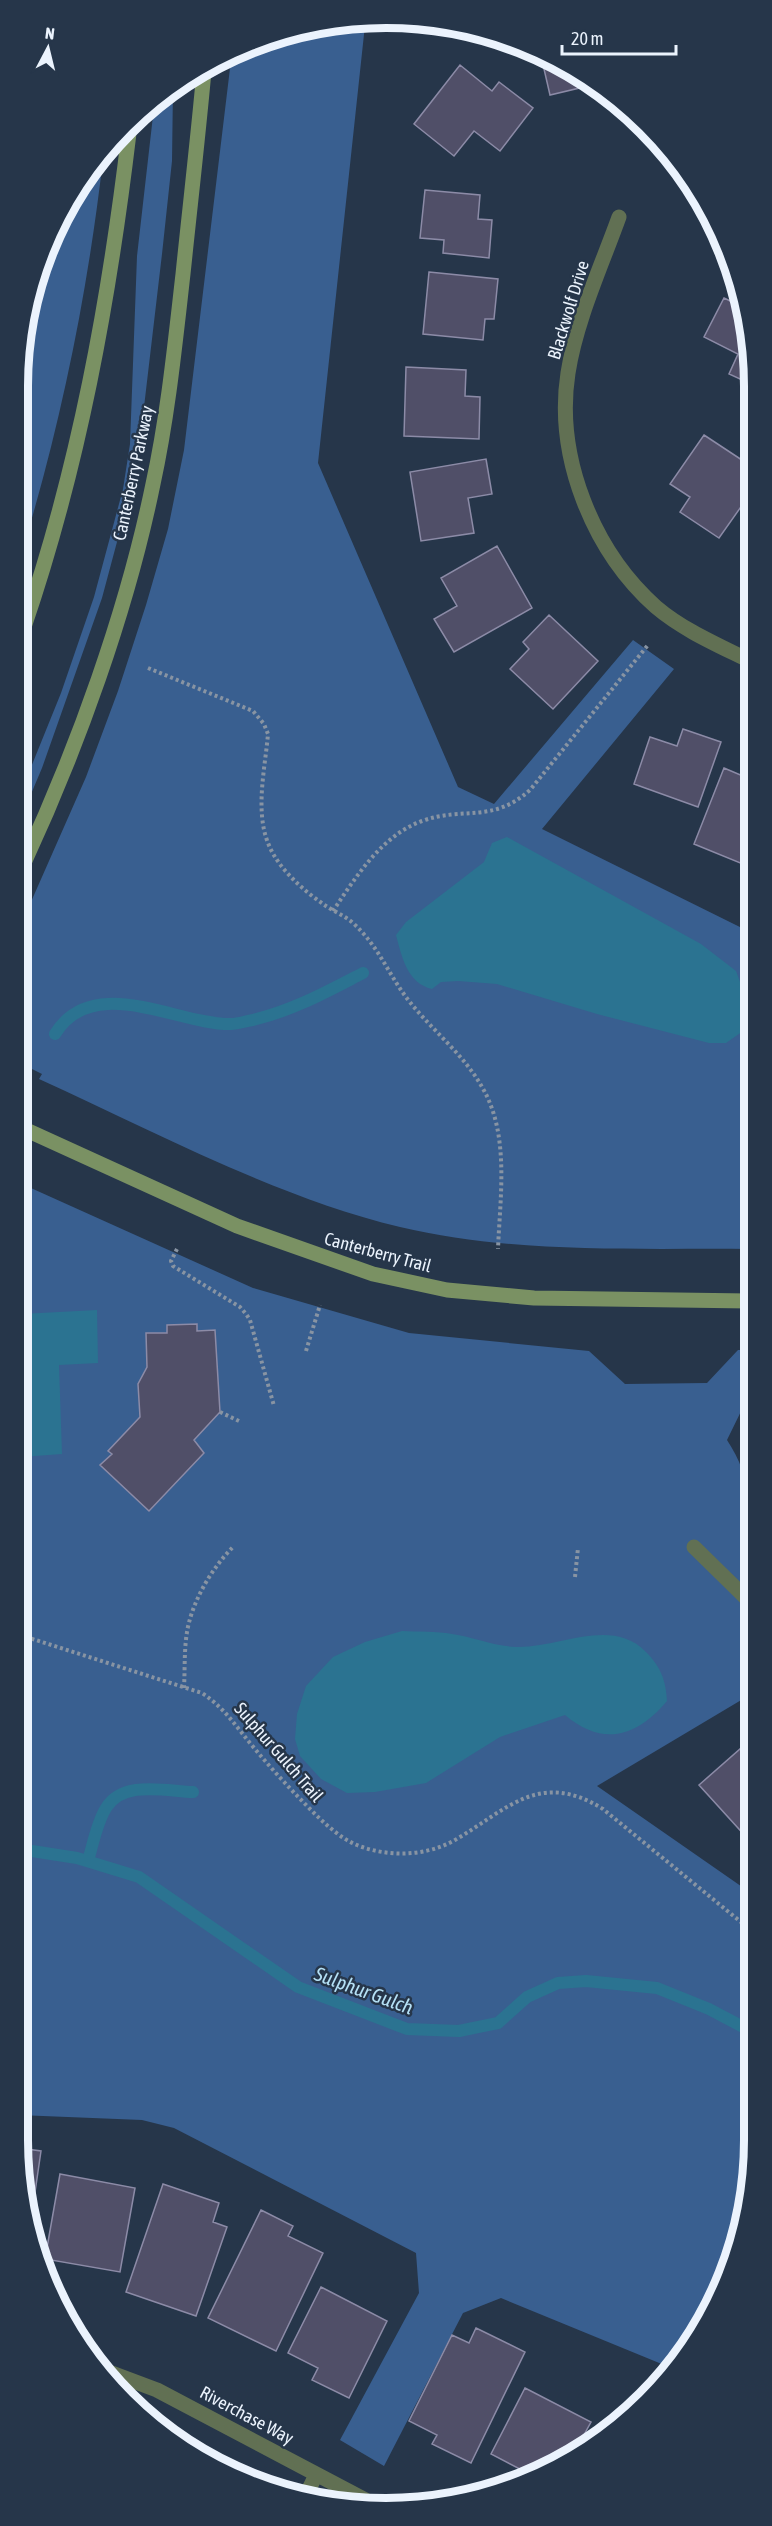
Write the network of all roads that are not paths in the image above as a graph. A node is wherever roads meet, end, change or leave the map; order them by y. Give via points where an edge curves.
1 (203, 78) edge
2 (128, 138) edge
3 (619, 218) dead end
4 (28, 614) edge
5 (744, 658) edge
6 (28, 855) edge
7 (28, 1131) edge
8 (744, 1301) edge
9 (694, 1547) dead end
10 (744, 1596) edge
11 (116, 2375) edge
12 (316, 2475) junction
13 (309, 2489) edge
14 (358, 2496) edge

1 - 6 street, Canterberry Parkway via 174,354 153,486 98,678
2 - 4 street via 93,375 60,513
3 - 5 street, Blackwolf Drive via 572,351 568,375 567,427 576,476 608,552 639,590 675,621
7 - 8 street, Canterberry Trail via 237,1226 373,1274 447,1290 534,1299
9 - 10 street
11 - 12 street, Riverchase Way via 157,2390
12 - 13 street
12 - 14 street, Riverchase Way

